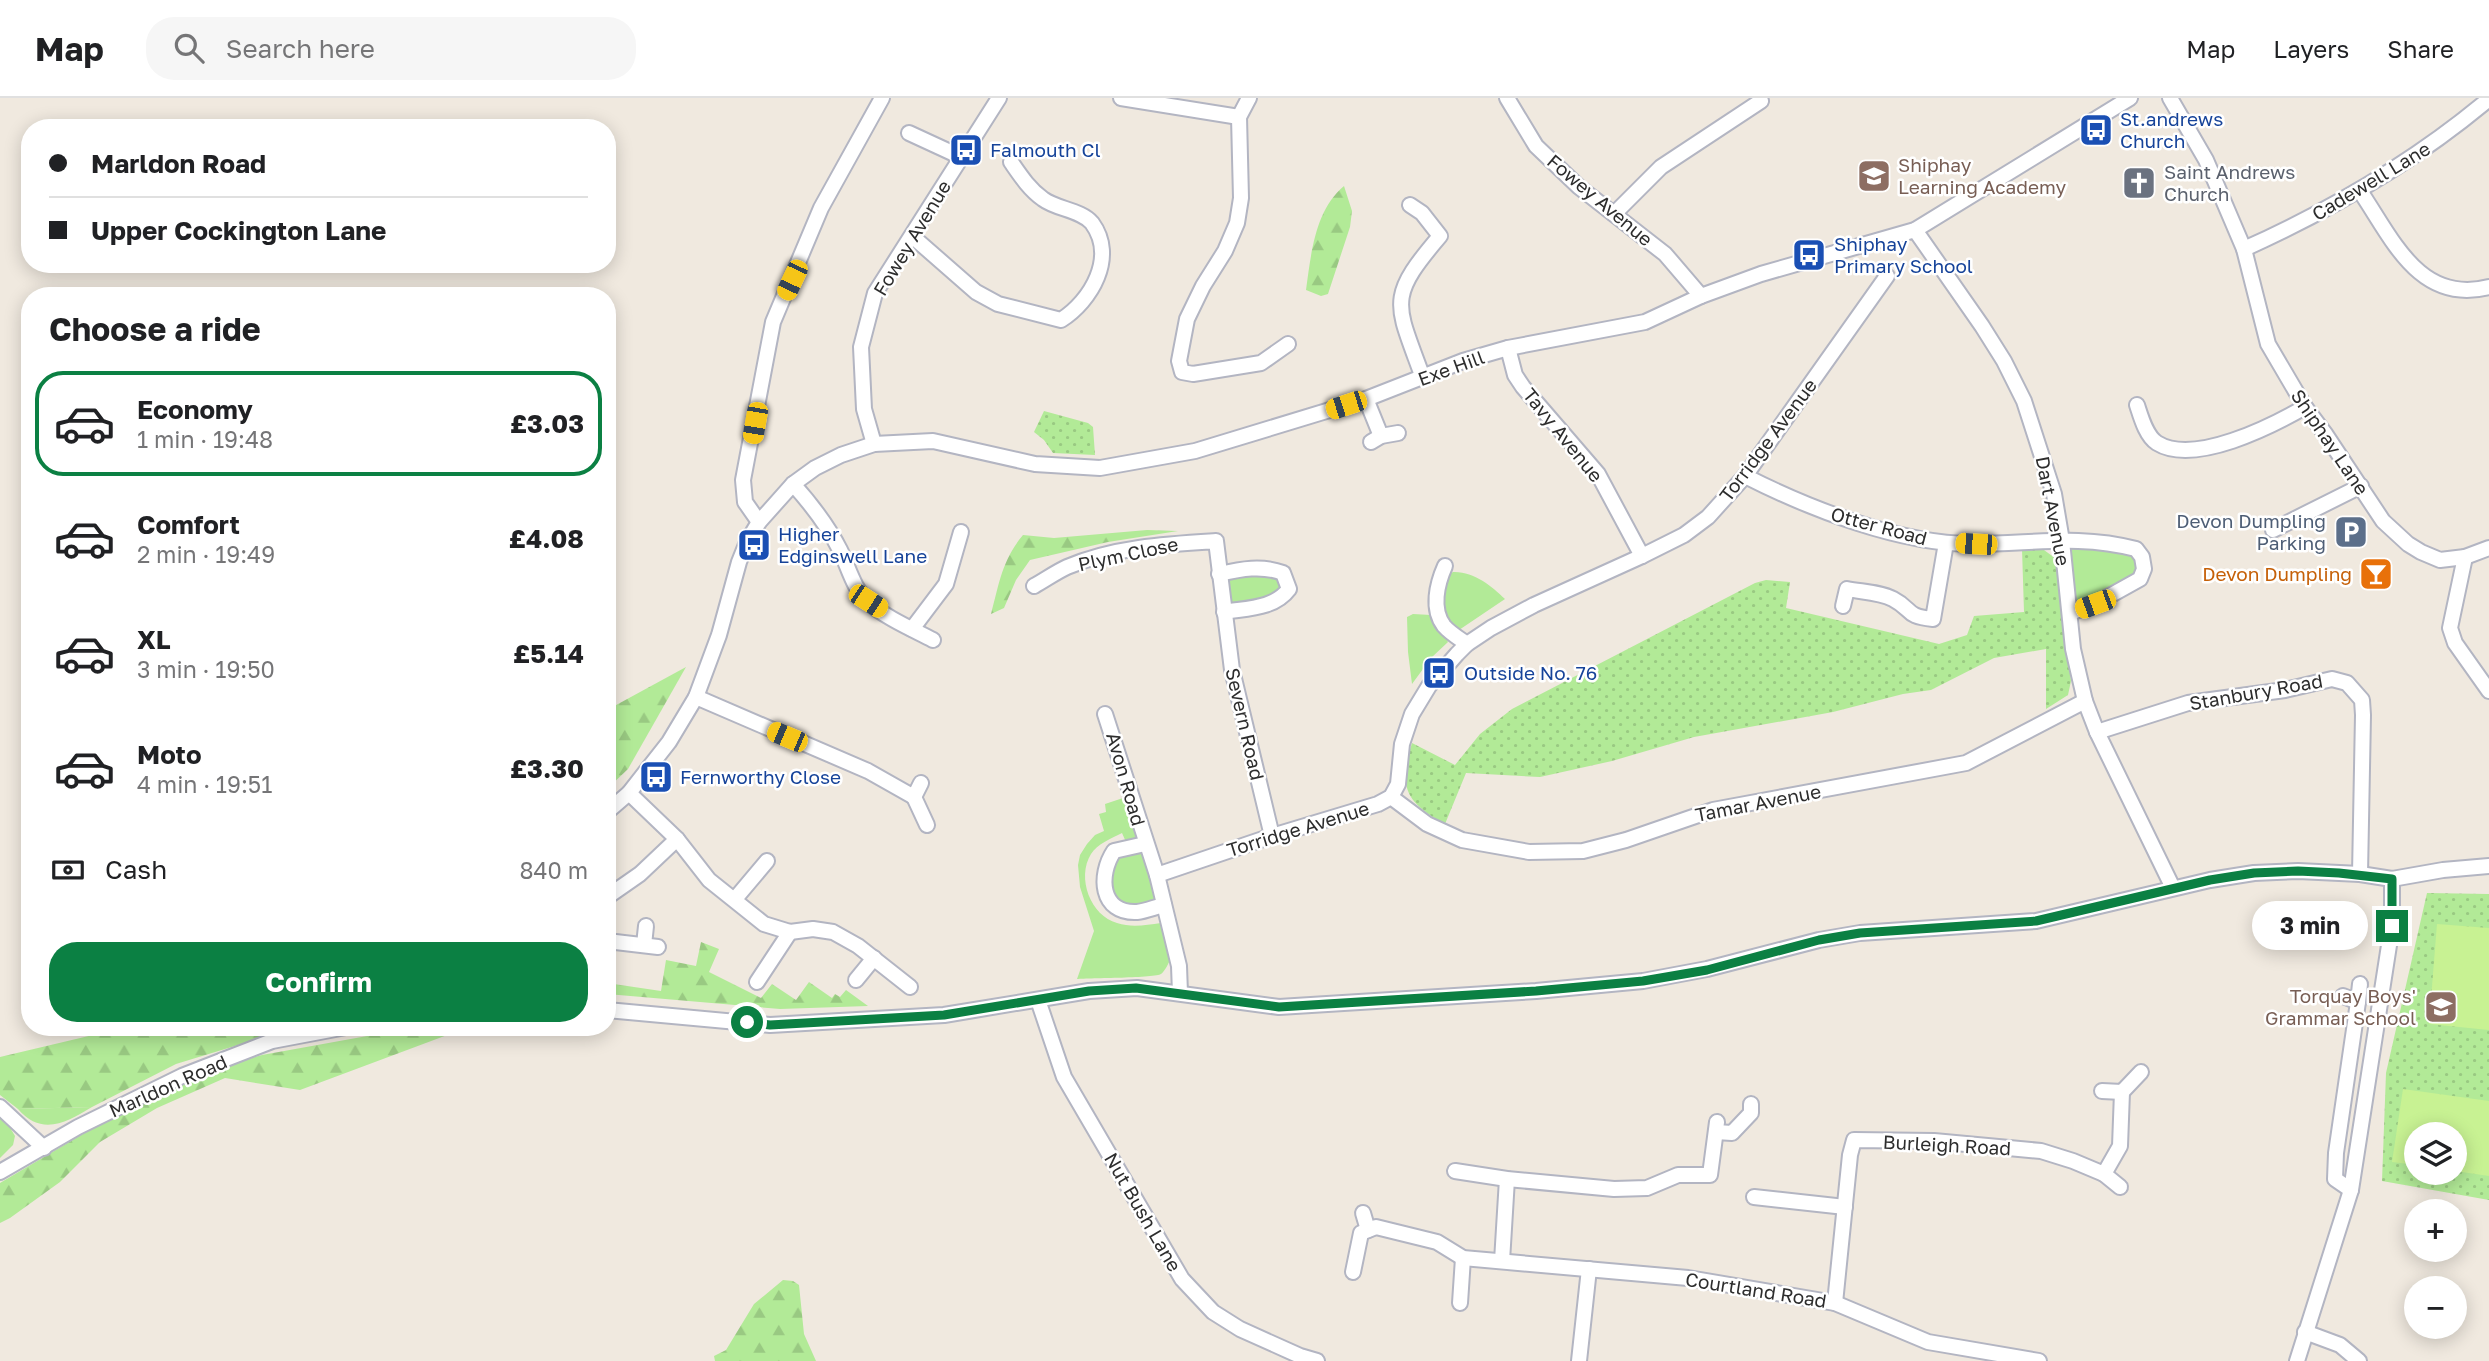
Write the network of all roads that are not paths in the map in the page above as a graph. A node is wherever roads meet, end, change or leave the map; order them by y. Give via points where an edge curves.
1 (882, 98) edge
2 (999, 98) edge
3 (1121, 98) edge
4 (1249, 98) edge
5 (1507, 98) edge
6 (2130, 98) edge
7 (2170, 98) edge
8 (2489, 99) edge
9 (1761, 101) dead end
10 (1239, 117) junction
11 (909, 133) dead end
12 (961, 157) junction
13 (1010, 162) dead end
14 (2360, 191) junction
15 (1409, 205) dead end
16 (1614, 214) junction
17 (1915, 230) junction
18 (912, 236) junction
19 (2244, 248) junction
20 (1887, 276) dead end
21 (2489, 287) edge
22 (1701, 296) junction
23 (1288, 344) dead end
24 (1508, 348) junction
25 (1423, 378) junction
26 (1366, 399) junction
27 (2137, 405) dead end
28 (2305, 407) junction
29 (1398, 433) dead end
30 (874, 444) junction
31 (1745, 476) junction
32 (793, 485) junction
33 (2361, 486) junction
34 (759, 522) junction
35 (2273, 530) dead end
36 (961, 533) dead end
37 (1216, 541) joint
38 (2062, 541) junction
39 (1946, 543) junction
40 (2489, 548) edge
41 (1642, 556) junction
42 (2465, 557) junction
43 (1445, 566) dead end
44 (1219, 574) junction
45 (1039, 578) dead end
46 (1843, 606) dead end
47 (1224, 612) junction
48 (2070, 613) junction
49 (912, 629) junction
50 (933, 640) dead end
51 (1467, 644) junction
52 (2489, 691) edge
53 (696, 697) junction
54 (2085, 701) junction
55 (1105, 713) dead end
56 (2097, 732) junction
57 (629, 793) junction
58 (1391, 797) junction
59 (616, 804) edge
60 (927, 825) dead end
61 (1272, 836) junction
62 (677, 839) junction
63 (1145, 844) junction
64 (767, 861) dead end
65 (2489, 866) edge
66 (2360, 874) junction
67 (1157, 875) junction
68 (2392, 879) junction
69 (2173, 888) junction
70 (616, 891) edge
71 (735, 899) junction
72 (1164, 905) junction
73 (646, 926) dead end
74 (790, 932) junction
75 (616, 942) edge
76 (874, 958) junction
77 (856, 980) dead end
78 (757, 982) dead end
79 (2360, 984) dead end
80 (910, 987) dead end
81 (1180, 993) junction
82 (2343, 996) dead end
83 (1038, 1000) junction
84 (2358, 1002) junction
85 (616, 1011) edge
86 (298, 1036) edge
87 (2141, 1072) dead end
88 (2102, 1091) dead end
89 (2122, 1093) junction
90 (1751, 1104) dead end
91 (0, 1107) edge
92 (44, 1148) junction
93 (1455, 1171) dead end
94 (0, 1172) edge
95 (2104, 1174) junction
96 (1507, 1180) junction
97 (2120, 1187) dead end
98 (2351, 1190) junction
99 (1754, 1197) dead end
100 (1845, 1207) junction
101 (1363, 1213) dead end
102 (1368, 1230) junction
103 (1463, 1258) junction
104 (1502, 1261) junction
105 (1589, 1269) junction
106 (1353, 1272) dead end
107 (1460, 1303) dead end
108 (1835, 1303) junction
109 (2305, 1332) junction
110 (1317, 1361) edge
111 (1579, 1361) edge
112 (2035, 1361) edge
113 (2297, 1361) edge
114 (2359, 1361) edge

1 - 34 street via 821,208 773,322 743,480 745,502
2 - 12 street, Fowey Avenue
3 - 10 street
4 - 10 street
5 - 16 street, Fowey Avenue via 1536,146
6 - 17 street, Exe Hill
7 - 19 street, Shiphay Lane via 2206,160
8 - 14 street, Cadewell Lane via 2414,157
9 - 16 street via 1661,167
10 - 23 street via 1241,198 1237,222 1187,319 1180,368 1194,374 1252,365
11 - 12 street, Fowey Avenue
12 - 18 street, Fowey Avenue
13 - 18 street via 1043,199 1090,221 1098,234 1102,245 1098,280 1072,313 1060,320 998,304 976,292
14 - 19 street, Cadewell Lane
14 - 21 street via 2419,275 2461,290
15 - 25 street via 1422,213 1440,236 1406,279 1400,302
16 - 22 street, Fowey Avenue via 1665,254
17 - 22 street, Exe Hill
17 - 38 street, Dart Avenue via 1982,326 2024,401 2054,494
18 - 30 street, Fowey Avenue via 875,293 861,347 864,409
19 - 28 street, Shiphay Lane via 2268,344
20 - 31 street, Torridge Avenue
22 - 24 street, Exe Hill via 1645,322
24 - 25 street, Exe Hill
24 - 41 street, Tavy Avenue via 1523,387 1598,474
25 - 26 street, Exe Hill
26 - 29 street via 1376,439
26 - 30 street, Exe Hill via 1195,451 1100,468 1035,464 933,441
27 - 28 street via 2155,442 2170,449 2230,442
28 - 33 street, Shiphay Lane
30 - 32 street, Exe Hill via 815,468
31 - 39 street, Otter Road via 1820,511
31 - 41 street, Torridge Avenue via 1708,517
32 - 34 street, Exe Hill
32 - 49 street via 809,501 868,601
33 - 35 street
33 - 42 street, Shiphay Lane via 2383,521 2408,544 2440,560
34 - 53 street via 738,562 719,635
36 - 49 street via 946,584
37 - 44 street, Severn Road
37 - 45 street, Plym Close via 1109,554
38 - 39 street, Otter Road
38 - 48 street, Dart Avenue
38 - 48 street, Otter Road via 2083,539 2136,549 2144,569 2140,579
39 - 46 street via 1934,619 1913,617 1884,596 1847,589
40 - 42 street, Shiphay Lane
41 - 51 street, Torridge Avenue via 1534,605
42 - 52 street via 2450,628 2455,643
43 - 51 street via 1437,592 1439,616 1444,626
44 - 47 street, Severn Road
44 - 47 street via 1271,569 1283,573 1289,589 1272,604
47 - 61 street, Severn Road via 1232,670
48 - 54 street, Dart Avenue
49 - 50 street
51 - 58 street, Torridge Avenue via 1429,685 1412,714 1402,744 1398,784
53 - 57 street via 669,742
53 - 60 street via 918,790
54 - 56 street, Dart Avenue
54 - 58 street, Tamar Avenue via 1966,763 1713,810 1583,851 1529,852 1462,840 1427,824
55 - 63 street, Avon Road
56 - 66 street, Stanbury Road via 2188,703 2332,679 2347,683 2362,700
56 - 69 street, Dart Avenue
57 - 59 street
57 - 62 street
58 - 61 street, Torridge Avenue
61 - 67 street, Torridge Avenue
62 - 70 street
62 - 71 street via 709,880
63 - 67 street, Avon Road
63 - 72 street, Avon Road via 1114,851 1103,874 1106,895 1125,911
64 - 71 street
65 - 68 street
66 - 68 street
66 - 69 street via 2254,873
67 - 72 street, Avon Road
68 - 98 street via 2392,926
69 - 81 street via 2036,921 1819,940 1707,970 1643,981 1279,1007
71 - 74 street via 764,923
72 - 81 street, Avon Road via 1179,966
73 - 75 street via 651,946
74 - 76 street via 833,932
74 - 78 street
76 - 77 street
76 - 80 street
79 - 84 street
81 - 83 street via 1136,988
82 - 84 street
83 - 85 street via 944,1015 770,1025
83 - 110 street, Nut Bush Lane via 1065,1077 1182,1279 1213,1312 1240,1329
84 - 98 street via 2335,1179
86 - 92 street, Marldon Road via 272,1041 181,1076
87 - 89 street
88 - 89 street
89 - 95 street via 2120,1146
90 - 96 street via 1751,1113 1732,1133 1716,1127 1710,1175 1678,1175 1647,1188 1614,1189
91 - 92 street
92 - 94 street, Marldon Road
93 - 96 street
95 - 97 street, Burleigh Road
95 - 100 street, Burleigh Road via 2041,1151 1934,1141 1854,1140
96 - 104 street
98 - 109 street
99 - 100 street
100 - 108 street, Burleigh Road
101 - 102 street
102 - 103 street, Courtland Road via 1376,1227 1437,1242
102 - 106 street via 1361,1233
103 - 104 street, Courtland Road
103 - 107 street
104 - 105 street, Courtland Road
105 - 108 street, Courtland Road via 1688,1278
105 - 111 street
108 - 112 street, Courtland Road via 1928,1342
109 - 113 street
109 - 114 street via 2340,1345

